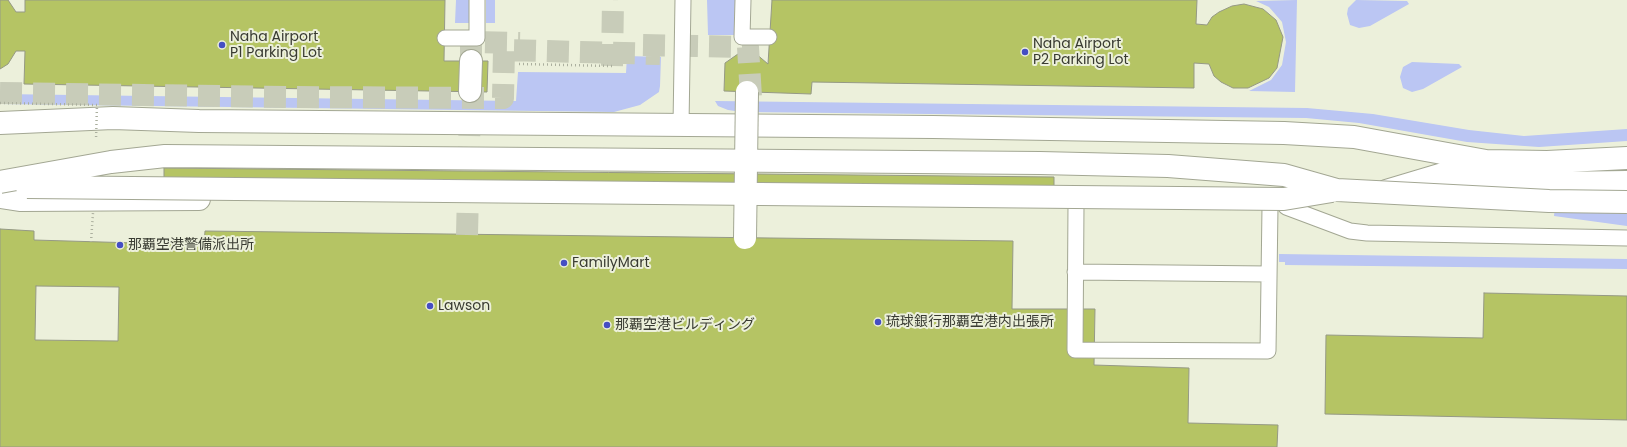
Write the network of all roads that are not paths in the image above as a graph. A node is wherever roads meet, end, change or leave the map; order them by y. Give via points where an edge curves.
1 (477, 0) edge
2 (683, 0) edge
3 (742, 0) edge
4 (445, 38) dead end
5 (769, 38) dead end
6 (471, 61) tunnel mouth
7 (470, 92) tunnel mouth
8 (747, 92) tunnel mouth
9 (0, 123) edge
10 (682, 125) junction
11 (1627, 158) edge
12 (1486, 161) junction
13 (1429, 178) junction
14 (0, 182) edge
15 (1627, 182) edge
16 (0, 187) edge
17 (1337, 190) junction
18 (0, 197) edge
19 (1627, 202) edge
20 (1076, 205) junction
21 (1278, 207) junction
22 (745, 238) dead end
23 (1627, 238) edge
24 (1075, 272) junction
25 (1268, 274) junction

1 - 4 lane via 477,38
2 - 10 lane
3 - 5 lane via 742,37
6 - 7 street
8 - 22 street, bridge
9 - 10 street via 112,118
10 - 12 street via 1319,134 1360,138
11 - 12 street via 1547,162
12 - 13 street
13 - 15 street via 1555,183
13 - 21 street via 1376,194
14 - 17 street, bridge via 143,157 173,156 1136,165 1284,175
16 - 17 street, bridge via 1284,199
17 - 19 street, bridge via 1549,201
18 - 20 street via 21,200 324,199
20 - 21 street
20 - 24 lane
21 - 23 lane via 1367,233
21 - 25 lane
24 - 25 lane
24 - 25 lane via 1075,350 1268,351

